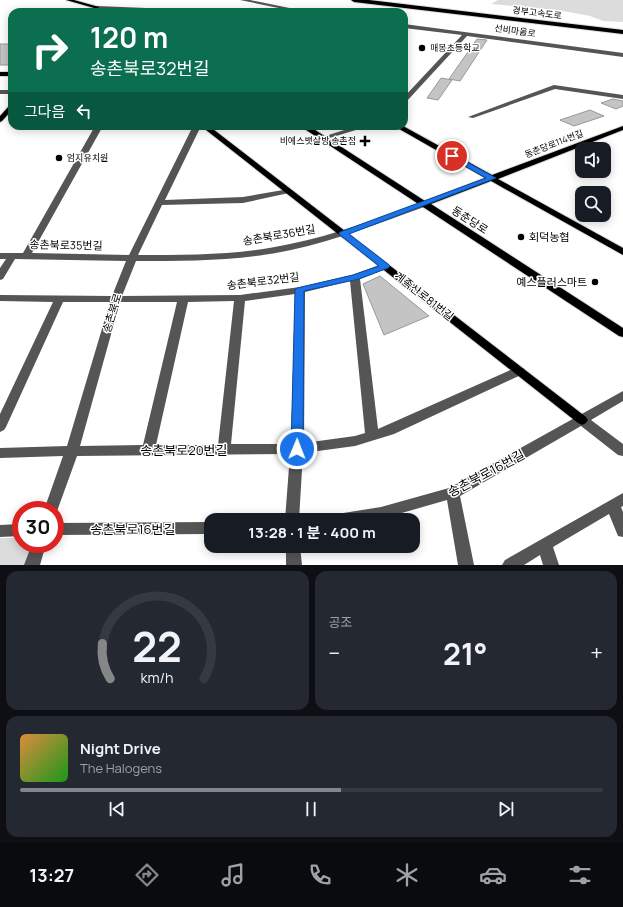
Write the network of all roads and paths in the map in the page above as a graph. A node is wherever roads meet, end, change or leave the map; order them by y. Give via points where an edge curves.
1 (68, 0) edge
2 (242, 0) edge
3 (354, 0) edge
4 (375, 0) edge
5 (97, 7) joint
6 (117, 8) edge
7 (285, 8) edge
8 (408, 27) edge
9 (623, 29) edge
10 (623, 32) edge
11 (466, 34) junction
12 (623, 55) edge
13 (408, 97) edge
14 (623, 97) edge
15 (8, 111) edge
16 (471, 118) dead end
17 (0, 120) edge
18 (623, 128) edge
19 (97, 130) edge
20 (195, 130) edge
21 (210, 130) edge
22 (310, 130) edge
23 (351, 130) edge
24 (405, 130) edge
25 (323, 138) junction
26 (492, 178) junction
27 (289, 191) junction
28 (159, 204) junction
29 (424, 204) junction
30 (343, 233) junction
31 (623, 252) edge
32 (0, 256) edge
33 (12, 256) junction
34 (26, 256) junction
35 (132, 258) junction
36 (385, 266) junction
37 (0, 277) edge
38 (355, 277) junction
39 (300, 290) junction
40 (0, 298) edge
41 (240, 298) junction
42 (59, 299) junction
43 (116, 299) junction
44 (183, 299) junction
45 (623, 333) edge
46 (519, 371) junction
47 (623, 395) edge
48 (582, 420) junction
49 (0, 427) edge
50 (372, 437) junction
51 (297, 449) junction
52 (72, 450) junction
53 (148, 450) junction
54 (224, 450) junction
55 (623, 451) edge
56 (0, 453) edge
57 (453, 493) junction
58 (54, 501) edge
59 (618, 502) edge
60 (292, 513) edge
61 (381, 513) edge
62 (204, 528) edge
63 (64, 529) edge
64 (12, 530) edge
65 (0, 531) edge
66 (623, 532) edge
67 (545, 545) junction
68 (36, 553) edge
69 (293, 553) edge
70 (32, 565) edge
71 (294, 565) edge
72 (466, 565) edge
73 (510, 565) edge
74 (551, 565) edge

1 - 5 main road
2 - 7 street
3 - 10 highway, 경부고속도로
4 - 9 highway, 경부고속도로
5 - 6 street
8 - 11 street, 선비마을로
11 - 12 street, 선비마을로
11 - 13 street
14 - 16 street via 554,87
15 - 17 main road
18 - 26 main road, 동춘당로114번길
19 - 34 street
20 - 28 street, 송촌북로
21 - 27 main road, 계족산로81번길
22 - 25 main road, 동춘당로
23 - 25 street
24 - 26 main road
25 - 29 main road, 동춘당로
26 - 29 main road, 동춘당로114번길
26 - 31 main road
27 - 28 street via 243,200
27 - 30 main road, 계족산로81번길
28 - 35 street, 송촌북로
29 - 30 street, 송촌북로36번길
29 - 45 main road, 동춘당로
30 - 35 street, 송촌북로36번길 via 270,251 213,256
30 - 36 main road, 계족산로81번길
32 - 33 street, 송촌북로35번길
33 - 34 street, 송촌북로35번길
33 - 37 street
34 - 35 street, 송촌북로35번길
35 - 43 street, 송촌북로
36 - 38 street, 송촌북로32번길
36 - 46 main road, 계족산로81번길
38 - 39 street, 송촌북로32번길
38 - 50 street
39 - 41 street, 송촌북로32번길
39 - 51 street
40 - 42 street, 송촌북로32번길
41 - 44 street, 송촌북로32번길
41 - 54 street
42 - 43 street, 송촌북로32번길
42 - 49 street
43 - 44 street, 송촌북로32번길
43 - 52 street, 송촌북로
44 - 53 street
46 - 48 main road, 계족산로81번길
46 - 50 street, 송촌북로20번길
47 - 48 street, 송촌북로16번길
48 - 55 street, 계족산로81번길
48 - 57 street, 송촌북로16번길
50 - 51 street, 송촌북로20번길
51 - 54 street, 송촌북로20번길
51 - 60 street
52 - 53 street, 송촌북로20번길
52 - 56 street, 송촌북로20번길
52 - 58 street, 송촌북로
53 - 54 street, 송촌북로20번길
57 - 61 street, 송촌북로16번길
57 - 72 street
59 - 66 street
59 - 67 street
62 - 63 street, 송촌북로16번길
64 - 65 street
67 - 73 street
67 - 74 street
68 - 70 street
69 - 71 street

